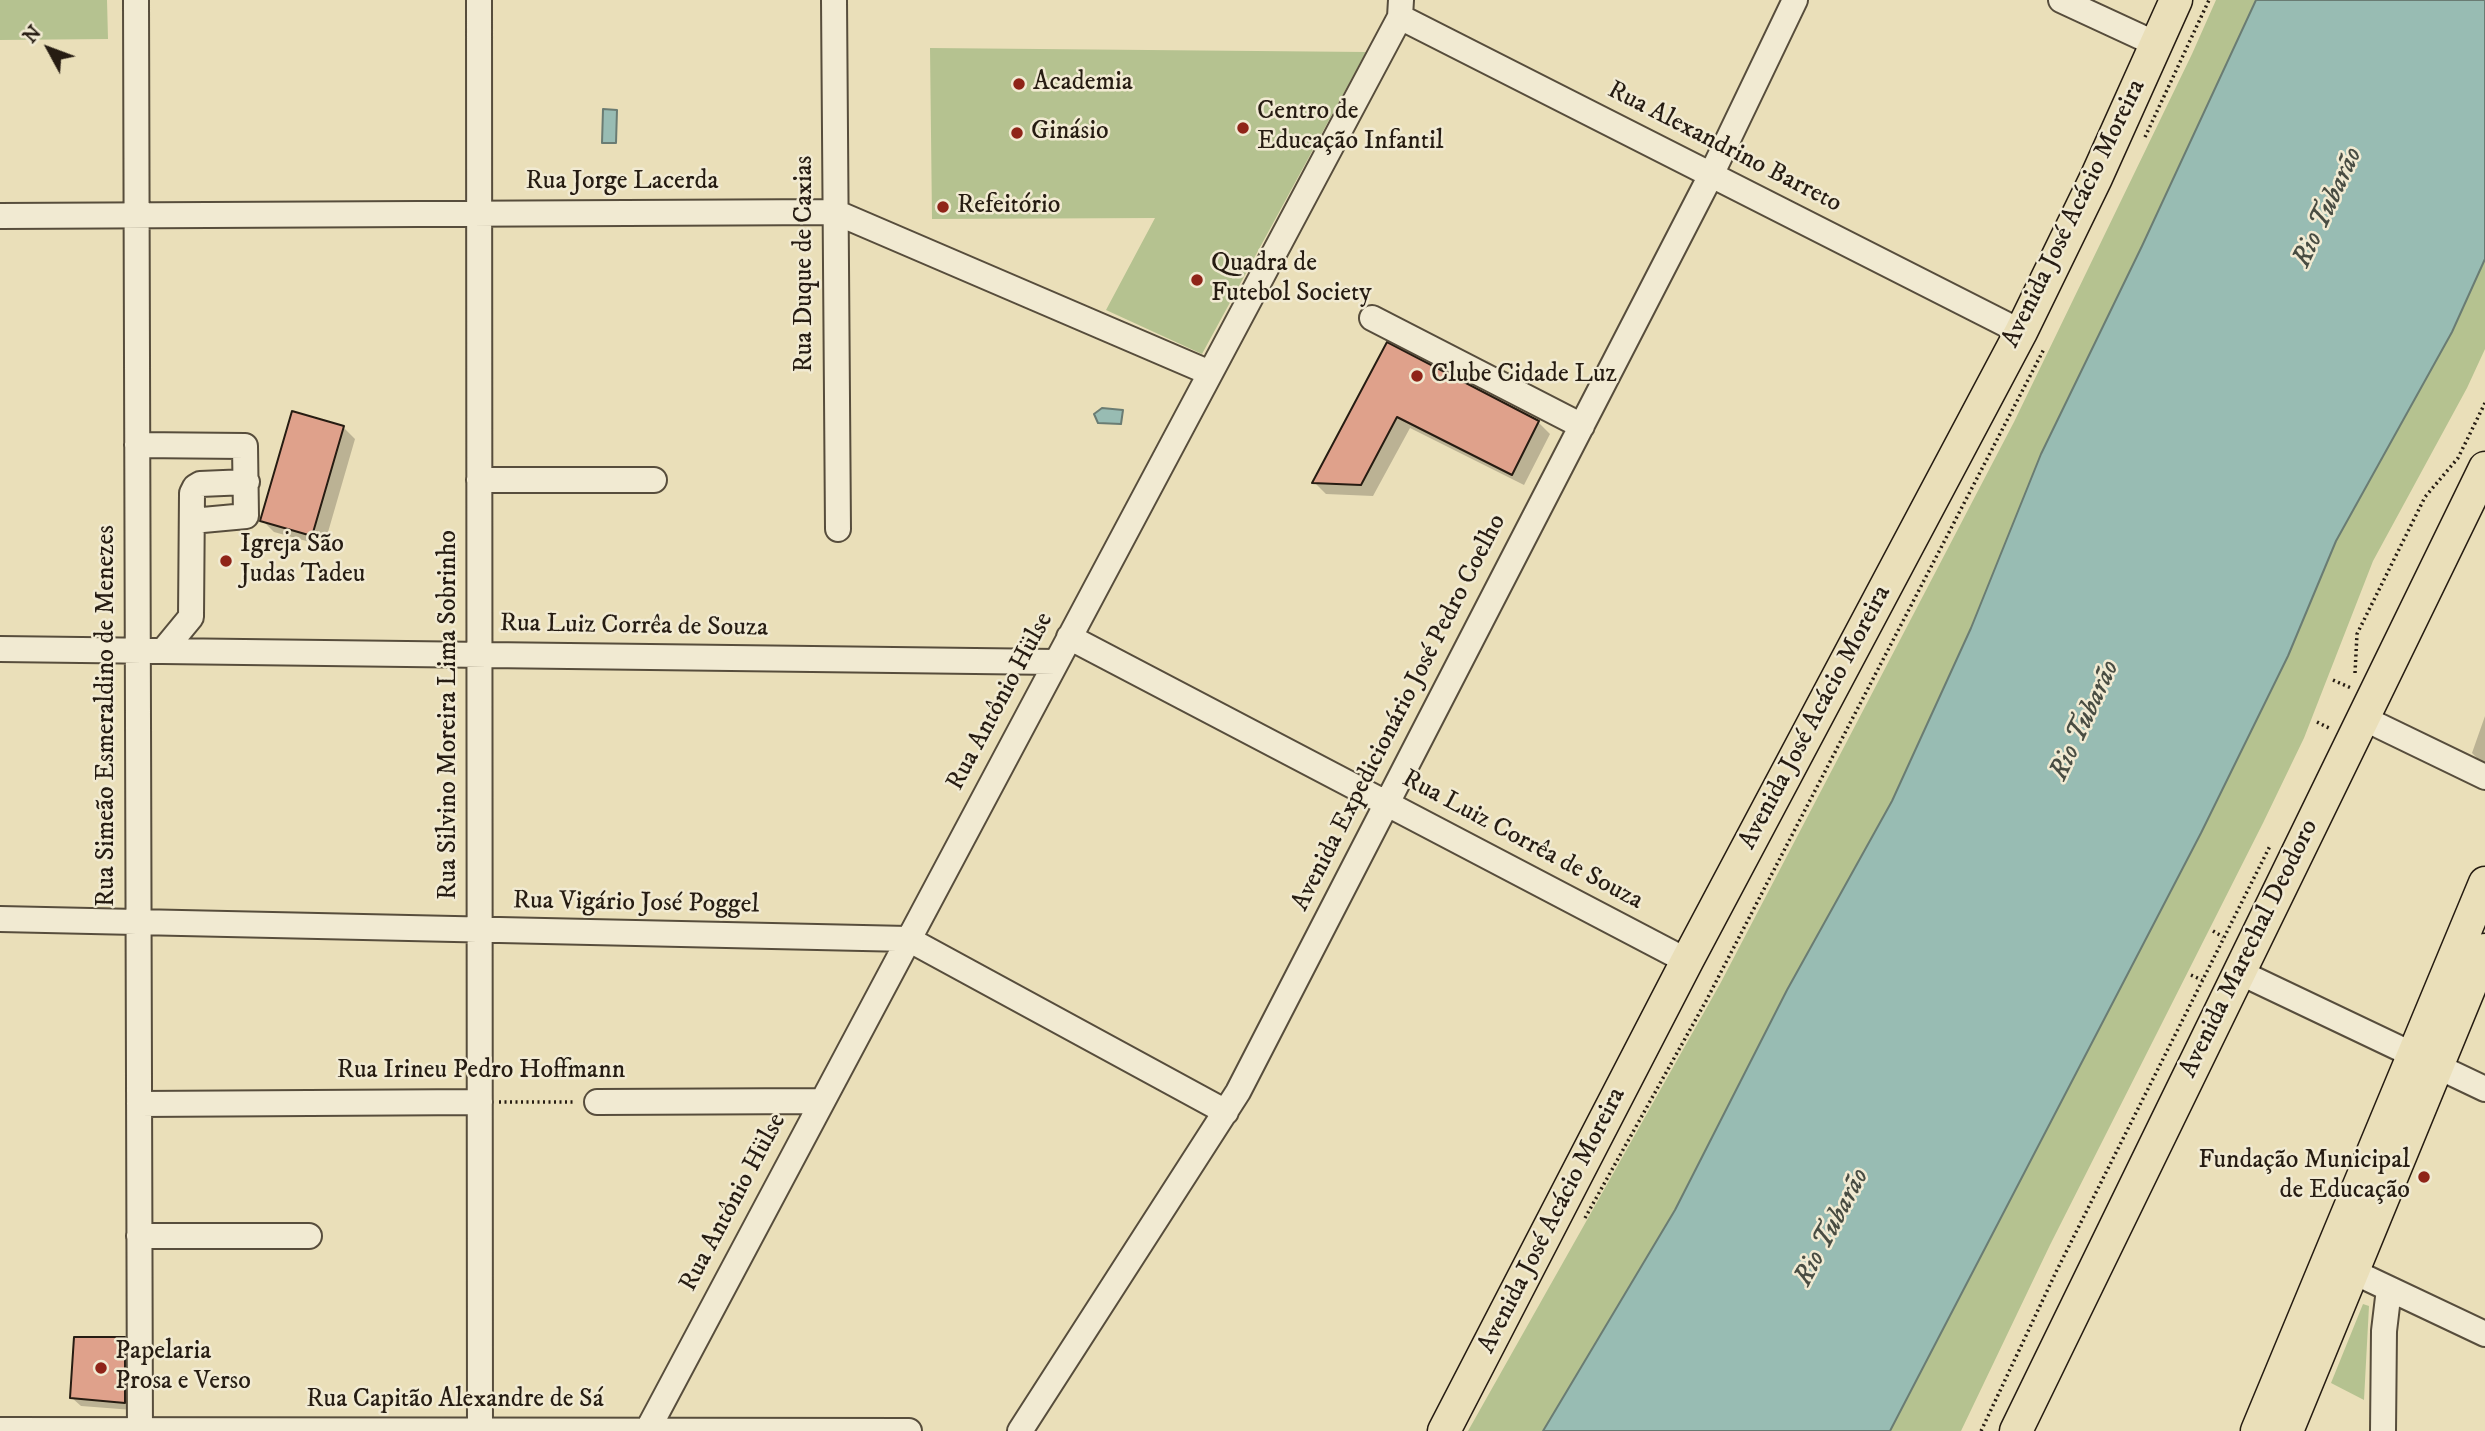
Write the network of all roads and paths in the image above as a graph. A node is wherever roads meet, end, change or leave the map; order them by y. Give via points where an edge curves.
1 (136, 0) edge
2 (479, 0) edge
3 (834, 0) edge
4 (1795, 0) edge
5 (2061, 0) edge
6 (2176, 0) edge
7 (2208, 0) edge
8 (1401, 9) edge
9 (2156, 44) junction
10 (2140, 148) dead end
11 (1711, 175) junction
12 (835, 212) junction
13 (479, 213) junction
14 (136, 215) junction
15 (0, 216) edge
16 (1372, 318) dead end
17 (2035, 335) junction
18 (1210, 373) junction
19 (2485, 403) edge
20 (1582, 426) junction
21 (137, 445) junction
22 (2485, 468) edge
23 (479, 480) junction
24 (654, 480) dead end
25 (247, 482) junction
26 (192, 521) junction
27 (838, 528) dead end
28 (1069, 637) junction
29 (0, 649) edge
30 (138, 651) junction
31 (163, 651) junction
32 (479, 655) junction
33 (1056, 662) junction
34 (2347, 711) junction
35 (2324, 739) dead end
36 (2485, 777) edge
37 (1387, 804) junction
38 (2271, 844) dead end
39 (2485, 883) edge
40 (0, 919) edge
41 (138, 922) junction
42 (480, 930) junction
43 (908, 939) junction
44 (2485, 950) edge
45 (1687, 961) junction
46 (2239, 972) junction
47 (2425, 1061) junction
48 (2485, 1089) edge
49 (822, 1101) junction
50 (480, 1102) junction
51 (597, 1102) joint
52 (139, 1104) junction
53 (1226, 1112) junction
54 (1579, 1229) dead end
55 (139, 1236) junction
56 (309, 1236) dead end
57 (2340, 1266) junction
58 (2389, 1289) junction
59 (2485, 1334) edge
60 (0, 1430) edge
61 (140, 1431) edge
62 (480, 1431) edge
63 (648, 1431) edge
64 (909, 1431) edge
65 (1020, 1431) edge
66 (1444, 1431) edge
67 (1981, 1431) edge
68 (2016, 1431) edge
69 (2257, 1431) edge
70 (2287, 1431) edge
71 (2383, 1431) edge

1 - 14 street, Rua Simeão Esmeraldino de Menezes
2 - 13 street, Rua Silvino Moreira Lima Sobrinho
3 - 12 street, Rua Duque de Caxias
4 - 11 street, Avenida Expedicionário José Pedro Coelho
5 - 9 street
6 - 9 main road, Avenida José Acácio Moreira
7 - 10 path
8 - 11 street, Rua Alexandrino Barreto
8 - 18 street, Rua Antônio Hülse
9 - 17 main road, Avenida José Acácio Moreira via 2096,178
11 - 17 street, Rua Alexandrino Barreto
11 - 20 street, Avenida Expedicionário José Pedro Coelho
12 - 13 street, Rua Jorge Lacerda
12 - 18 street, Rua Jorge Lacerda
12 - 27 street, Rua Duque de Caxias
13 - 14 street, Rua Jorge Lacerda
13 - 23 street, Rua Silvino Moreira Lima Sobrinho
14 - 15 street, Rua Jorge Lacerda
14 - 21 street, Rua Simeão Esmeraldino de Menezes
16 - 20 street
17 - 45 main road, Avenida José Acácio Moreira
17 - 54 path via 1706,1001
18 - 28 street, Rua Antônio Hülse
19 - 34 path via 2458,457 2425,497 2357,634
20 - 37 street, Avenida Expedicionário José Pedro Coelho
21 - 25 street via 245,446
21 - 30 street, Rua Simeão Esmeraldino de Menezes
22 - 34 main road, Avenida Marechal Deodoro
23 - 24 street
23 - 32 street, Rua Silvino Moreira Lima Sobrinho
25 - 26 street via 195,487
25 - 26 street via 246,516
26 - 31 street via 191,617
28 - 33 street, Rua Antônio Hülse
28 - 37 street, Rua Luiz Corrêa de Souza
29 - 30 street, Rua Luiz Corrêa de Souza
30 - 31 street, Rua Luiz Corrêa de Souza
30 - 41 street, Rua Simeão Esmeraldino de Menezes
31 - 32 street, Rua Luiz Corrêa de Souza
32 - 33 street, Rua Luiz Corrêa de Souza
32 - 42 street, Rua Silvino Moreira Lima Sobrinho
33 - 43 street, Rua Antônio Hülse
34 - 35 path
34 - 36 street
34 - 46 main road, Avenida Marechal Deodoro
37 - 45 street, Rua Luiz Corrêa de Souza
37 - 53 street, Avenida Expedicionário José Pedro Coelho
38 - 67 path
39 - 47 main road
40 - 41 street, Rua Vigário José Poggel
41 - 42 street, Rua Vigário José Poggel
41 - 52 street, Rua Simeão Esmeraldino de Menezes
42 - 43 street, Rua Vigário José Poggel
42 - 50 street, Rua Silvino Moreira Lima Sobrinho
43 - 49 street, Rua Antônio Hülse
43 - 53 street, Rua Vigário José Poggel
44 - 47 main road
45 - 66 main road, Avenida José Acácio Moreira
46 - 47 street
46 - 68 main road, Avenida Marechal Deodoro
47 - 48 street
47 - 57 main road
49 - 51 street, Rua Irineu Pedro Hoffmann
49 - 63 street, Rua Antônio Hülse
50 - 51 path, Rua Irineu Pedro Hoffmann
50 - 52 street, Rua Irineu Pedro Hoffmann
50 - 62 street, Rua Silvino Moreira Lima Sobrinho
52 - 55 street, Rua Simeão Esmeraldino de Menezes
53 - 65 street, Avenida Expedicionário José Pedro Coelho
55 - 56 street
55 - 61 street, Rua Simeão Esmeraldino de Menezes
57 - 58 street
57 - 69 main road
57 - 70 main road
58 - 59 street
58 - 71 street
60 - 61 street, Rua Capitão Alexandre de Sá
61 - 62 street, Rua Capitão Alexandre de Sá
62 - 63 street, Rua Capitão Alexandre de Sá
63 - 64 street, Rua Capitão Alexandre de Sá

